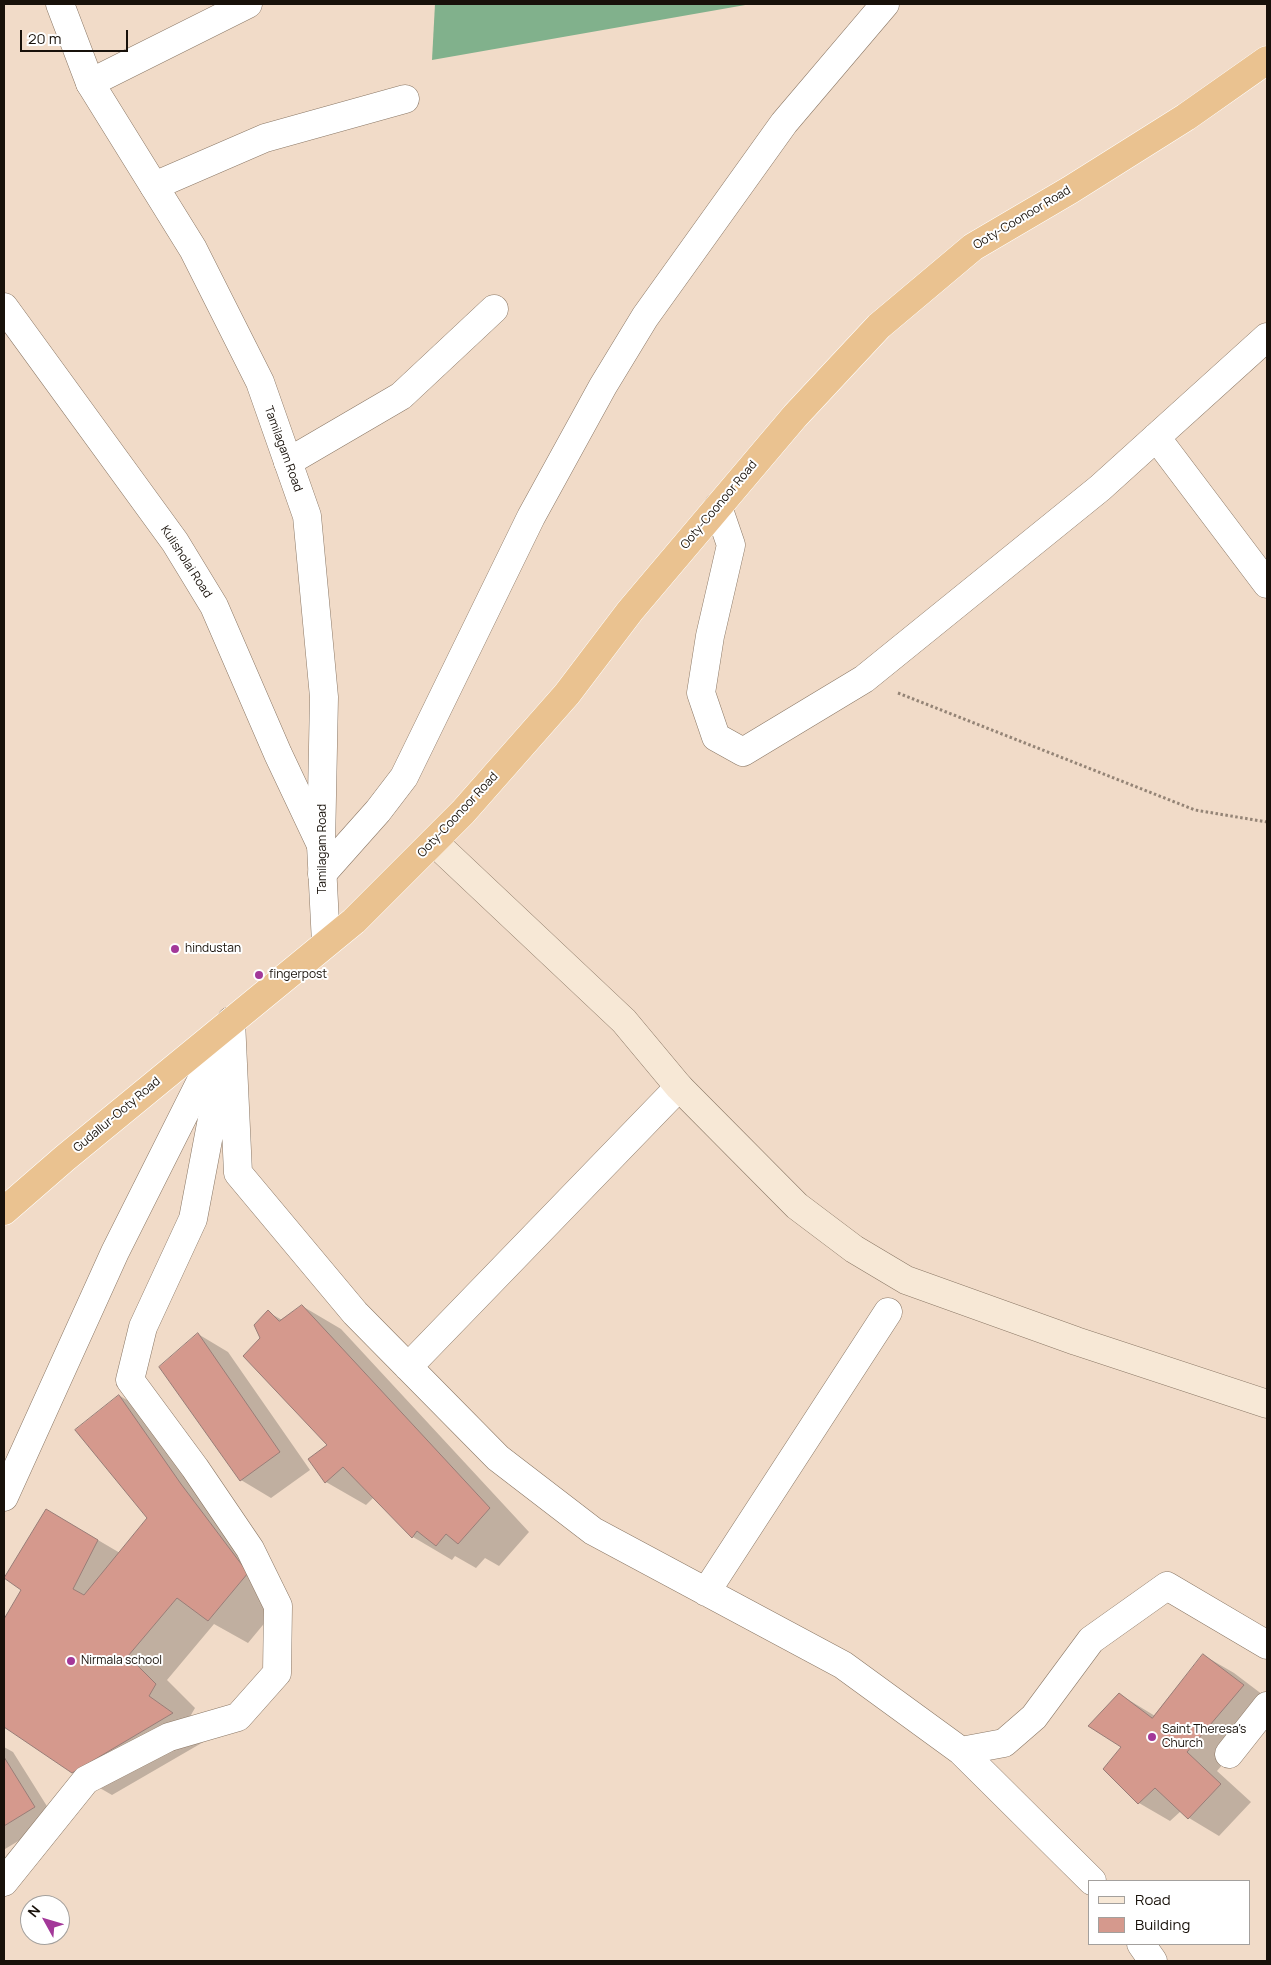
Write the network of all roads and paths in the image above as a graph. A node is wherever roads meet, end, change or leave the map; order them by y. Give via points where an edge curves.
1 (60, 4) edge
2 (248, 4) edge
3 (885, 4) edge
4 (1267, 60) edge
5 (90, 83) junction
6 (404, 99) dead end
7 (154, 186) junction
8 (4, 307) edge
9 (494, 309) dead end
10 (1267, 338) edge
11 (1156, 437) junction
12 (288, 462) junction
13 (718, 506) junction
14 (1267, 584) edge
15 (864, 679) junction
16 (1267, 822) edge
17 (434, 842) junction
18 (321, 845) junction
19 (322, 874) junction
20 (326, 943) junction
21 (231, 1021) junction
22 (679, 1087) junction
23 (4, 1211) edge
24 (888, 1312) dead end
25 (408, 1367) junction
26 (1267, 1404) edge
27 (5, 1490) edge
28 (706, 1592) junction
29 (1267, 1645) edge
30 (1267, 1706) edge
31 (961, 1751) junction
32 (1228, 1754) dead end
33 (1091, 1880) edge
34 (4, 1882) edge
35 (1142, 1945) edge
36 (1153, 1961) edge

1 - 5 street, Tamilagam Road
2 - 5 street
3 - 19 street via 784,123 645,317 603,386 532,517 404,777
4 - 13 highway, Ooty-Coonoor Road via 1186,117 973,247 879,326 794,416
5 - 7 street, Tamilagam Road
6 - 7 street via 264,138
7 - 12 street, Tamilagam Road via 193,249 260,382
8 - 18 street, Kulisholai Road via 175,542 214,606
9 - 12 street via 401,396
10 - 11 street
11 - 14 street
11 - 15 street via 1100,488
12 - 18 street, Tamilagam Road via 307,516 324,697
13 - 15 street via 730,545 701,692 716,737 743,752
13 - 17 highway, Ooty-Coonoor Road via 630,611 567,694
15 - 16 path via 1195,810
17 - 20 highway, Ooty-Coonoor Road via 354,921
17 - 22 main road via 624,1021
18 - 19 street, Tamilagam Road
19 - 20 street, Tamilagam Road
20 - 21 highway, Ooty-Coonoor Road
21 - 23 highway, Gudallur-Ooty Road
21 - 25 street via 238,1173 355,1313
21 - 27 street via 115,1252
21 - 34 street via 193,1219 143,1327 130,1380 250,1549 262,1573 278,1606 276,1673 238,1716 169,1737 86,1780
22 - 25 street
22 - 26 main road via 797,1206 854,1249 906,1280
24 - 28 street
25 - 28 street via 498,1458 593,1531
28 - 31 street via 843,1665
29 - 31 street via 1167,1586 1091,1640 1034,1717 1004,1744
30 - 32 street
31 - 33 street
35 - 36 street

